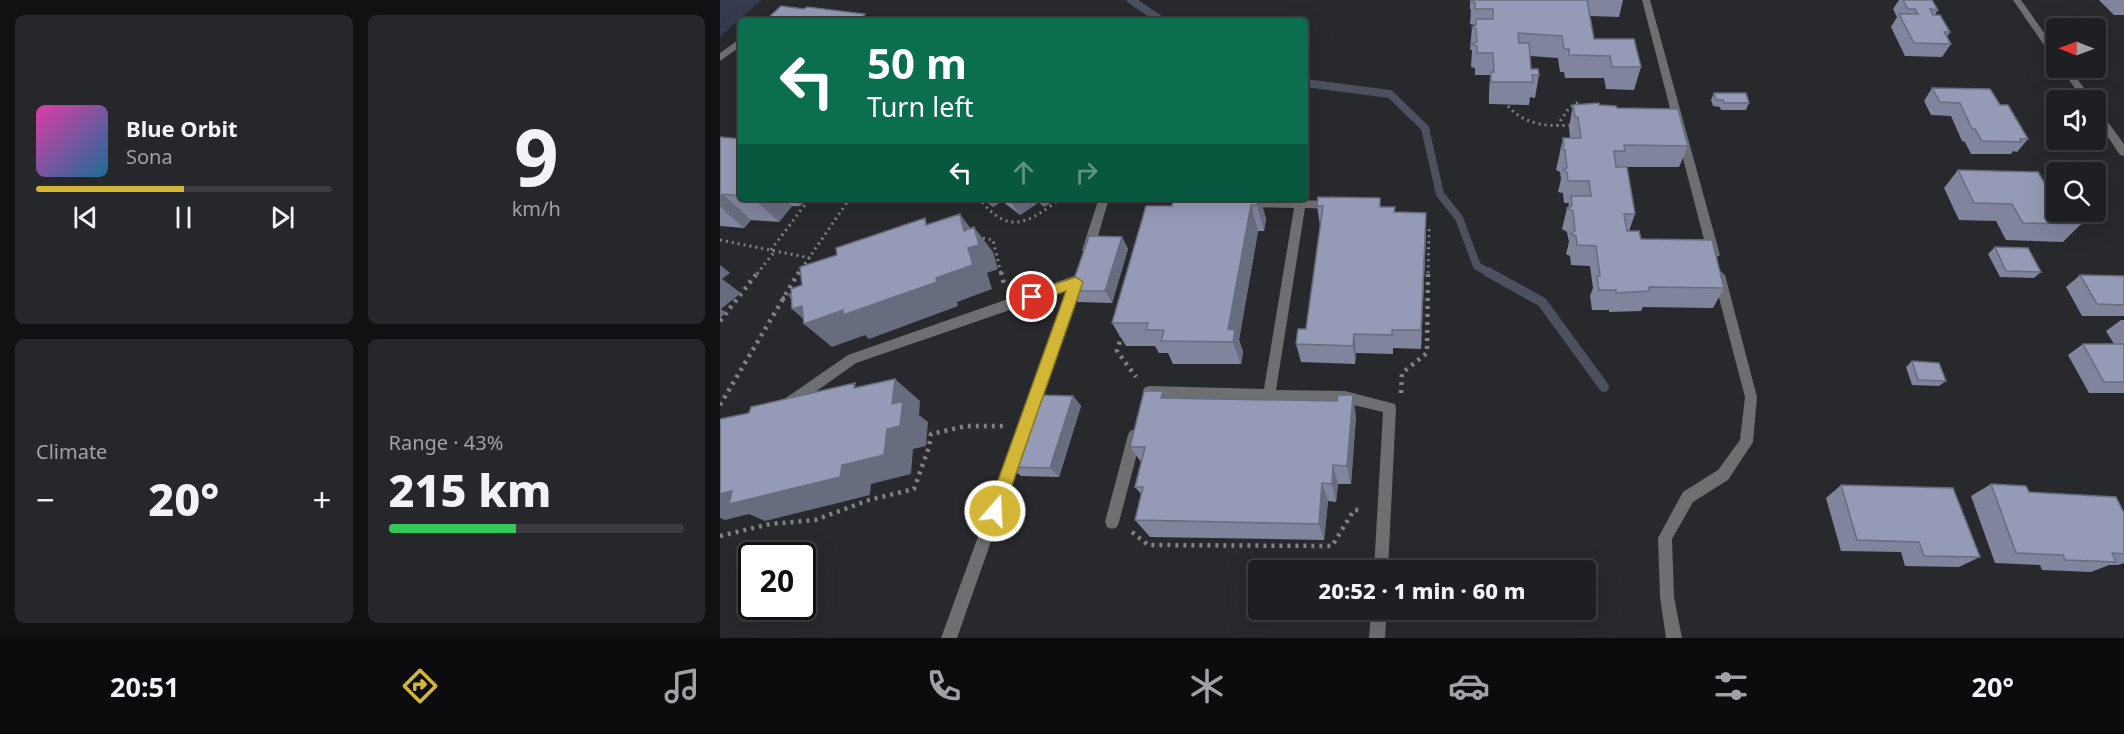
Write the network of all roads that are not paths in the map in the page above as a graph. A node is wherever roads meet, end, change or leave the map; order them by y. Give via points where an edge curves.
1 (1646, 0) edge
2 (2017, 0) edge
3 (2046, 42) edge
4 (738, 43) edge
5 (720, 58) edge
6 (2106, 126) edge
7 (2124, 152) edge
8 (1103, 201) edge
9 (1235, 203) edge
10 (1300, 204) junction
11 (1342, 205) edge
12 (1076, 282) junction
13 (1269, 395) junction
14 (1145, 398) edge
15 (774, 413) edge
16 (1138, 425) edge
17 (1112, 522) road end
18 (1382, 560) edge
19 (1378, 620) edge
20 (949, 638) edge
21 (1377, 638) edge
22 (1674, 638) edge

1 - 22 street via 1751,397 1746,442 1723,476 1688,497 1665,538 1667,597
2 - 3 street
4 - 5 street
6 - 7 street
8 - 12 street
9 - 10 street
10 - 11 street
10 - 13 street
12 - 15 street via 852,359
12 - 20 street
13 - 14 street
13 - 18 street via 1345,397 1390,408
16 - 17 street
19 - 21 street

